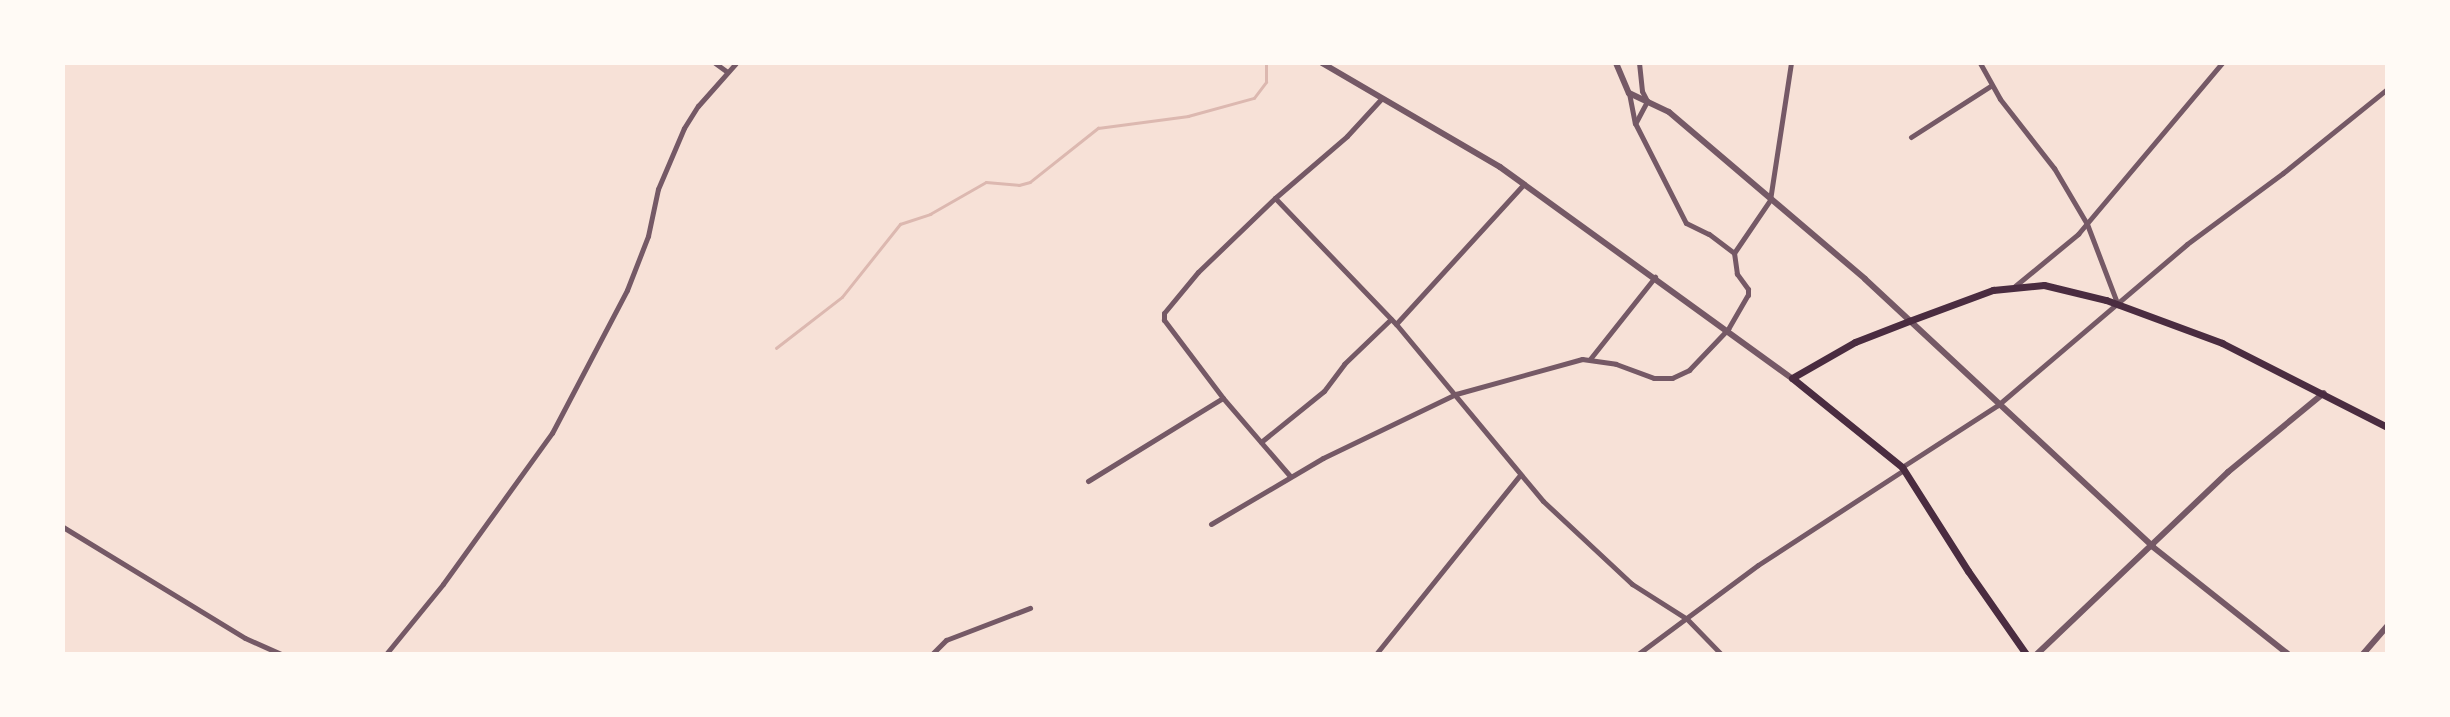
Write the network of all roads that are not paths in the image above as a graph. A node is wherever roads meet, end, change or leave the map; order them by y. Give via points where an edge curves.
1 (715, 63) edge
2 (736, 63) edge
3 (1322, 63) edge
4 (1616, 63) edge
5 (1639, 63) edge
6 (1791, 63) edge
7 (1980, 63) edge
8 (2222, 63) edge
9 (726, 71) junction
10 (1992, 85) junction
11 (2387, 89) edge
12 (1629, 93) junction
13 (1381, 99) junction
14 (1647, 101) junction
15 (1636, 123) junction
16 (1911, 137) dead end
17 (1524, 184) junction
18 (1275, 198) junction
19 (1770, 200) junction
20 (2087, 224) junction
21 (1734, 253) junction
22 (1655, 277) junction
23 (2015, 286) junction
24 (2118, 305) junction
25 (1393, 321) junction
26 (1909, 321) junction
27 (1728, 328) junction
28 (1590, 359) junction
29 (1792, 378) junction
30 (2324, 393) junction
31 (1456, 394) junction
32 (1223, 398) junction
33 (1998, 405) junction
34 (2387, 426) edge
35 (1261, 442) junction
36 (1903, 469) junction
37 (1290, 476) junction
38 (1519, 476) junction
39 (1088, 481) dead end
40 (1211, 524) dead end
41 (63, 527) edge
42 (2153, 547) junction
43 (1030, 608) dead end
44 (1687, 619) junction
45 (2387, 626) edge
46 (281, 654) edge
47 (386, 654) edge
48 (932, 654) edge
49 (1376, 654) edge
50 (1638, 654) edge
51 (1721, 654) edge
52 (2026, 654) edge
53 (2037, 654) edge
54 (2288, 654) edge
55 (2363, 654) edge

1 - 9 street
2 - 9 street
3 - 13 street
4 - 12 street
5 - 14 street
6 - 19 street
7 - 10 street
8 - 20 street
9 - 47 street via 698,106 671,152 635,272 570,403 450,575
10 - 16 street
10 - 20 street via 2054,168
11 - 24 street via 2187,244
12 - 14 street
12 - 15 street
13 - 17 street
13 - 18 street via 1347,136
14 - 15 street
14 - 19 street via 1668,112
15 - 21 street via 1686,223
17 - 22 street
17 - 25 street
18 - 25 street
18 - 32 street via 1198,272 1164,313 1164,320
19 - 21 street
19 - 26 street
20 - 23 street
20 - 24 street
21 - 27 street via 1737,274 1749,292
22 - 27 street
22 - 28 street
23 - 24 main road via 2044,285
23 - 26 main road
24 - 30 main road via 2222,342
24 - 33 street
25 - 31 street
25 - 35 street via 1344,364 1324,391
26 - 29 main road via 1855,342
26 - 33 street
27 - 28 street via 1704,357 1672,378 1654,378
27 - 29 street
28 - 31 street
29 - 36 main road
30 - 34 main road
30 - 42 street via 2228,472
31 - 37 street
31 - 38 street
32 - 35 street
32 - 39 street
33 - 36 street
33 - 42 street
35 - 37 street
36 - 44 street via 1758,565
36 - 52 main road
37 - 40 street
38 - 44 street via 1632,584
38 - 49 street
41 - 46 street via 245,638
42 - 53 street
42 - 54 street
43 - 48 street via 946,640
44 - 50 street
44 - 51 street
45 - 55 street

